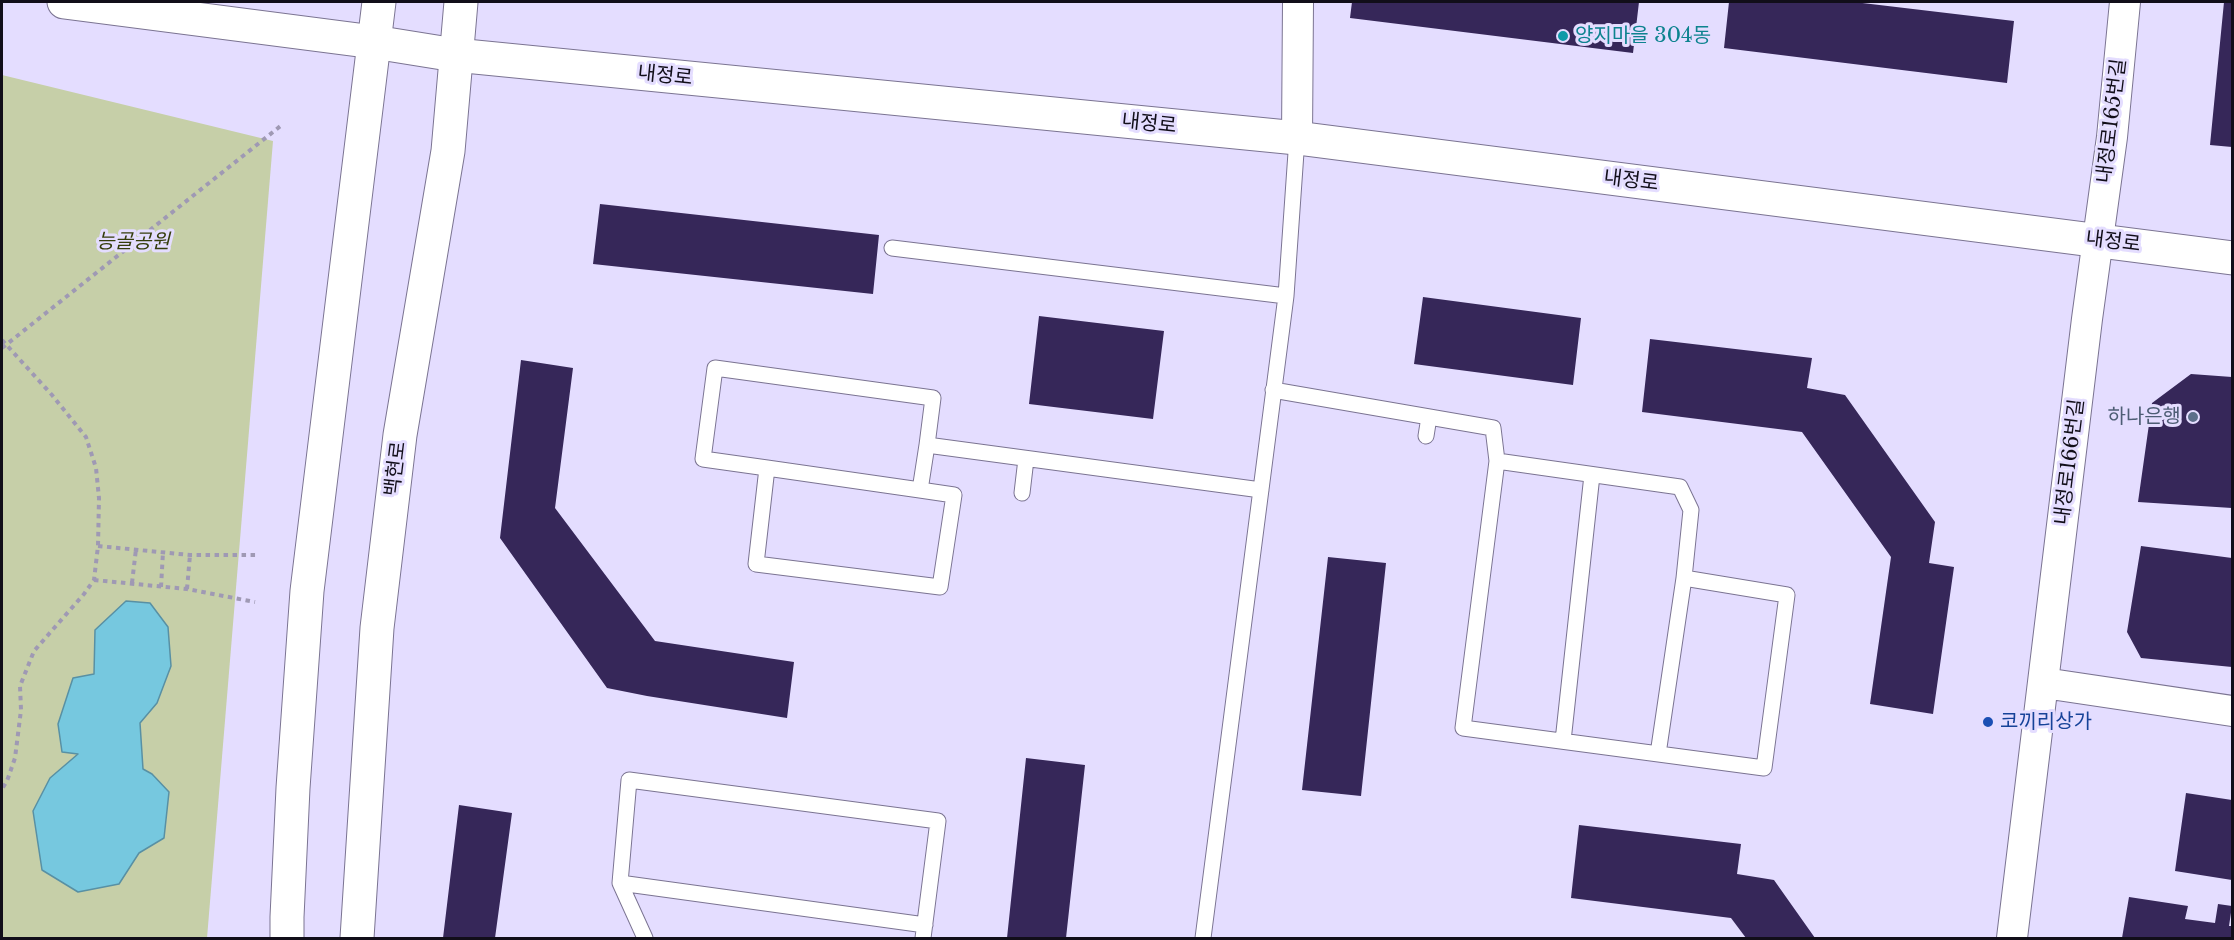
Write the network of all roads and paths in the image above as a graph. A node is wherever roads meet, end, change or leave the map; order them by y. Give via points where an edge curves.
1 (64, 2) edge
2 (379, 2) edge
3 (461, 2) edge
4 (1298, 2) edge
5 (2125, 2) edge
6 (374, 42) junction
7 (455, 55) junction
8 (283, 124) dead end
9 (1297, 138) junction
10 (2097, 240) junction
11 (892, 248) dead end
12 (2232, 258) edge
13 (1286, 296) junction
14 (2, 340) edge
15 (3, 346) edge
16 (1274, 390) junction
17 (1429, 417) junction
18 (1426, 436) dead end
19 (927, 445) junction
20 (1026, 459) junction
21 (1497, 461) junction
22 (767, 468) junction
23 (1592, 475) junction
24 (920, 490) junction
25 (1261, 490) junction
26 (1022, 493) dead end
27 (98, 546) junction
28 (136, 549) junction
29 (164, 552) junction
30 (190, 555) junction
31 (257, 555) dead end
32 (1684, 578) junction
33 (94, 580) junction
34 (132, 583) junction
35 (161, 587) junction
36 (187, 589) junction
37 (255, 602) dead end
38 (2044, 683) junction
39 (2232, 711) edge
40 (1563, 741) junction
41 (1658, 754) junction
42 (2, 789) edge
43 (620, 883) junction
44 (924, 932) edge
45 (288, 939) edge
46 (357, 939) edge
47 (645, 939) edge
48 (1203, 939) edge
49 (2012, 939) edge

1 - 6 street, 내정로
2 - 6 street
3 - 7 street, 백현로
4 - 9 street
5 - 10 street, 내정로165번길
6 - 7 street, 내정로
6 - 45 street via 307,591 293,788
7 - 9 street, 내정로
7 - 46 street, 백현로 via 448,151 400,435 377,628
8 - 15 path
9 - 10 street, 내정로
9 - 13 lane
10 - 12 street, 내정로
10 - 38 street, 내정로166번길
11 - 13 lane
13 - 16 lane
14 - 15 path
15 - 27 path via 52,395 86,437 96,468
16 - 17 lane
16 - 25 lane
17 - 18 lane
17 - 21 lane via 1493,428
19 - 20 lane
19 - 22 lane via 933,398 715,368 703,459
19 - 24 lane
20 - 25 lane
20 - 26 lane
21 - 23 lane
21 - 40 lane via 1463,728
22 - 24 lane
22 - 24 lane via 756,564 940,587 954,495
23 - 32 lane via 1680,487 1691,510
23 - 40 lane
25 - 48 lane
27 - 28 path
27 - 33 path
28 - 29 path
28 - 34 path
29 - 30 path
29 - 35 path
30 - 31 path
30 - 36 path
32 - 41 lane
32 - 41 lane via 1787,594 1764,768
33 - 34 path
33 - 42 path via 34,651 20,686 15,758
34 - 35 path
35 - 36 path
36 - 37 path
38 - 39 street
38 - 49 street, 내정로166번길
40 - 41 lane
43 - 44 lane
43 - 44 lane via 629,780 938,821
43 - 47 lane

